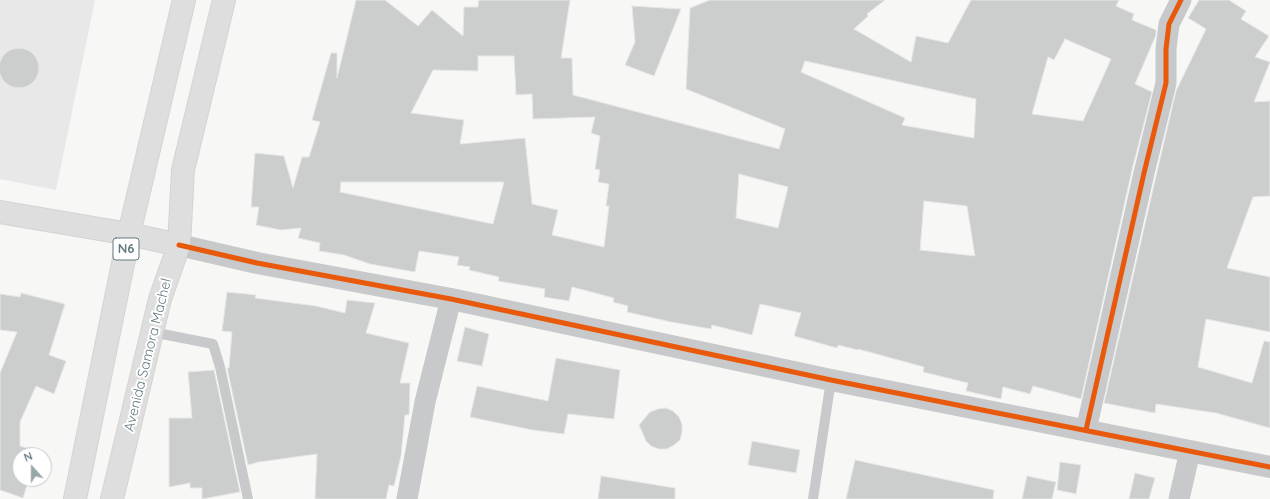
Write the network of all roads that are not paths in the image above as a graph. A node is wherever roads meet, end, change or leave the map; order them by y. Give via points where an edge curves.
1 (184, 0) edge
2 (224, 0) edge
3 (1181, 0) edge
4 (0, 212) edge
5 (129, 234) junction
6 (179, 245) junction
7 (451, 298) junction
8 (152, 332) junction
9 (831, 380) junction
10 (1086, 430) junction
11 (1190, 451) junction
12 (1270, 467) edge
13 (75, 499) edge
14 (112, 499) edge
15 (248, 499) edge
16 (407, 499) edge
17 (813, 499) edge
18 (1179, 499) edge

1 - 5 main road, N6
2 - 6 main road, Avenida Samora Machel via 183,170
3 - 10 street via 1169,24 1166,83
4 - 5 main road
5 - 6 main road
5 - 13 main road, N6
6 - 7 street via 257,263
6 - 8 main road, Avenida Samora Machel via 160,299
7 - 9 street
7 - 16 street via 425,402
8 - 14 main road, Avenida Samora Machel
8 - 15 lane via 213,344
9 - 10 street
9 - 17 lane
10 - 11 street
11 - 12 street
11 - 18 street

